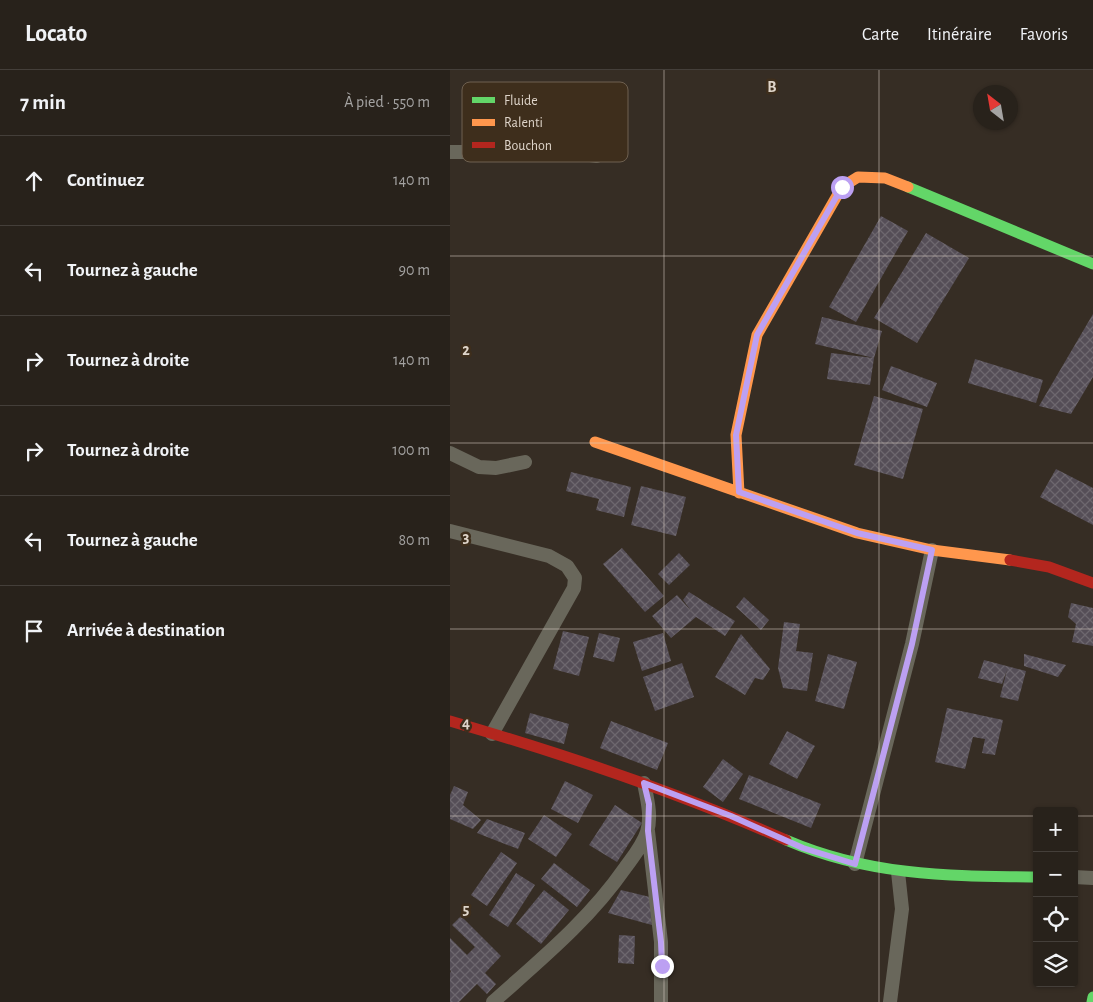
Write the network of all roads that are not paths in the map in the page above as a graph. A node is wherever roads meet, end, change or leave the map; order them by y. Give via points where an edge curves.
1 (1093, 264) edge
2 (596, 442) dead end
3 (450, 454) edge
4 (525, 462) dead end
5 (739, 492) junction
6 (450, 531) edge
7 (932, 550) junction
8 (1093, 583) edge
9 (450, 721) edge
10 (492, 734) junction
11 (644, 783) junction
12 (648, 831) junction
13 (855, 864) junction
14 (898, 872) junction
15 (1033, 877) edge
16 (1078, 877) edge
17 (1093, 878) edge
18 (1093, 997) edge
19 (494, 1002) edge
20 (661, 1002) edge
21 (890, 1002) edge
22 (1092, 1002) edge

1 - 5 street via 885,178 858,177 842,187 757,335 736,435
2 - 5 street
3 - 4 street via 479,467 496,468
5 - 7 street via 857,533
6 - 10 street via 549,556 566,566 575,578 574,588
7 - 8 street via 1049,566
7 - 13 street via 912,644
9 - 10 street
10 - 11 street
11 - 12 street via 649,804
11 - 13 street via 803,848
12 - 19 street via 635,855 588,915
12 - 20 street via 661,942
13 - 14 street
14 - 15 street
14 - 21 street via 902,909
16 - 17 street
18 - 22 street

